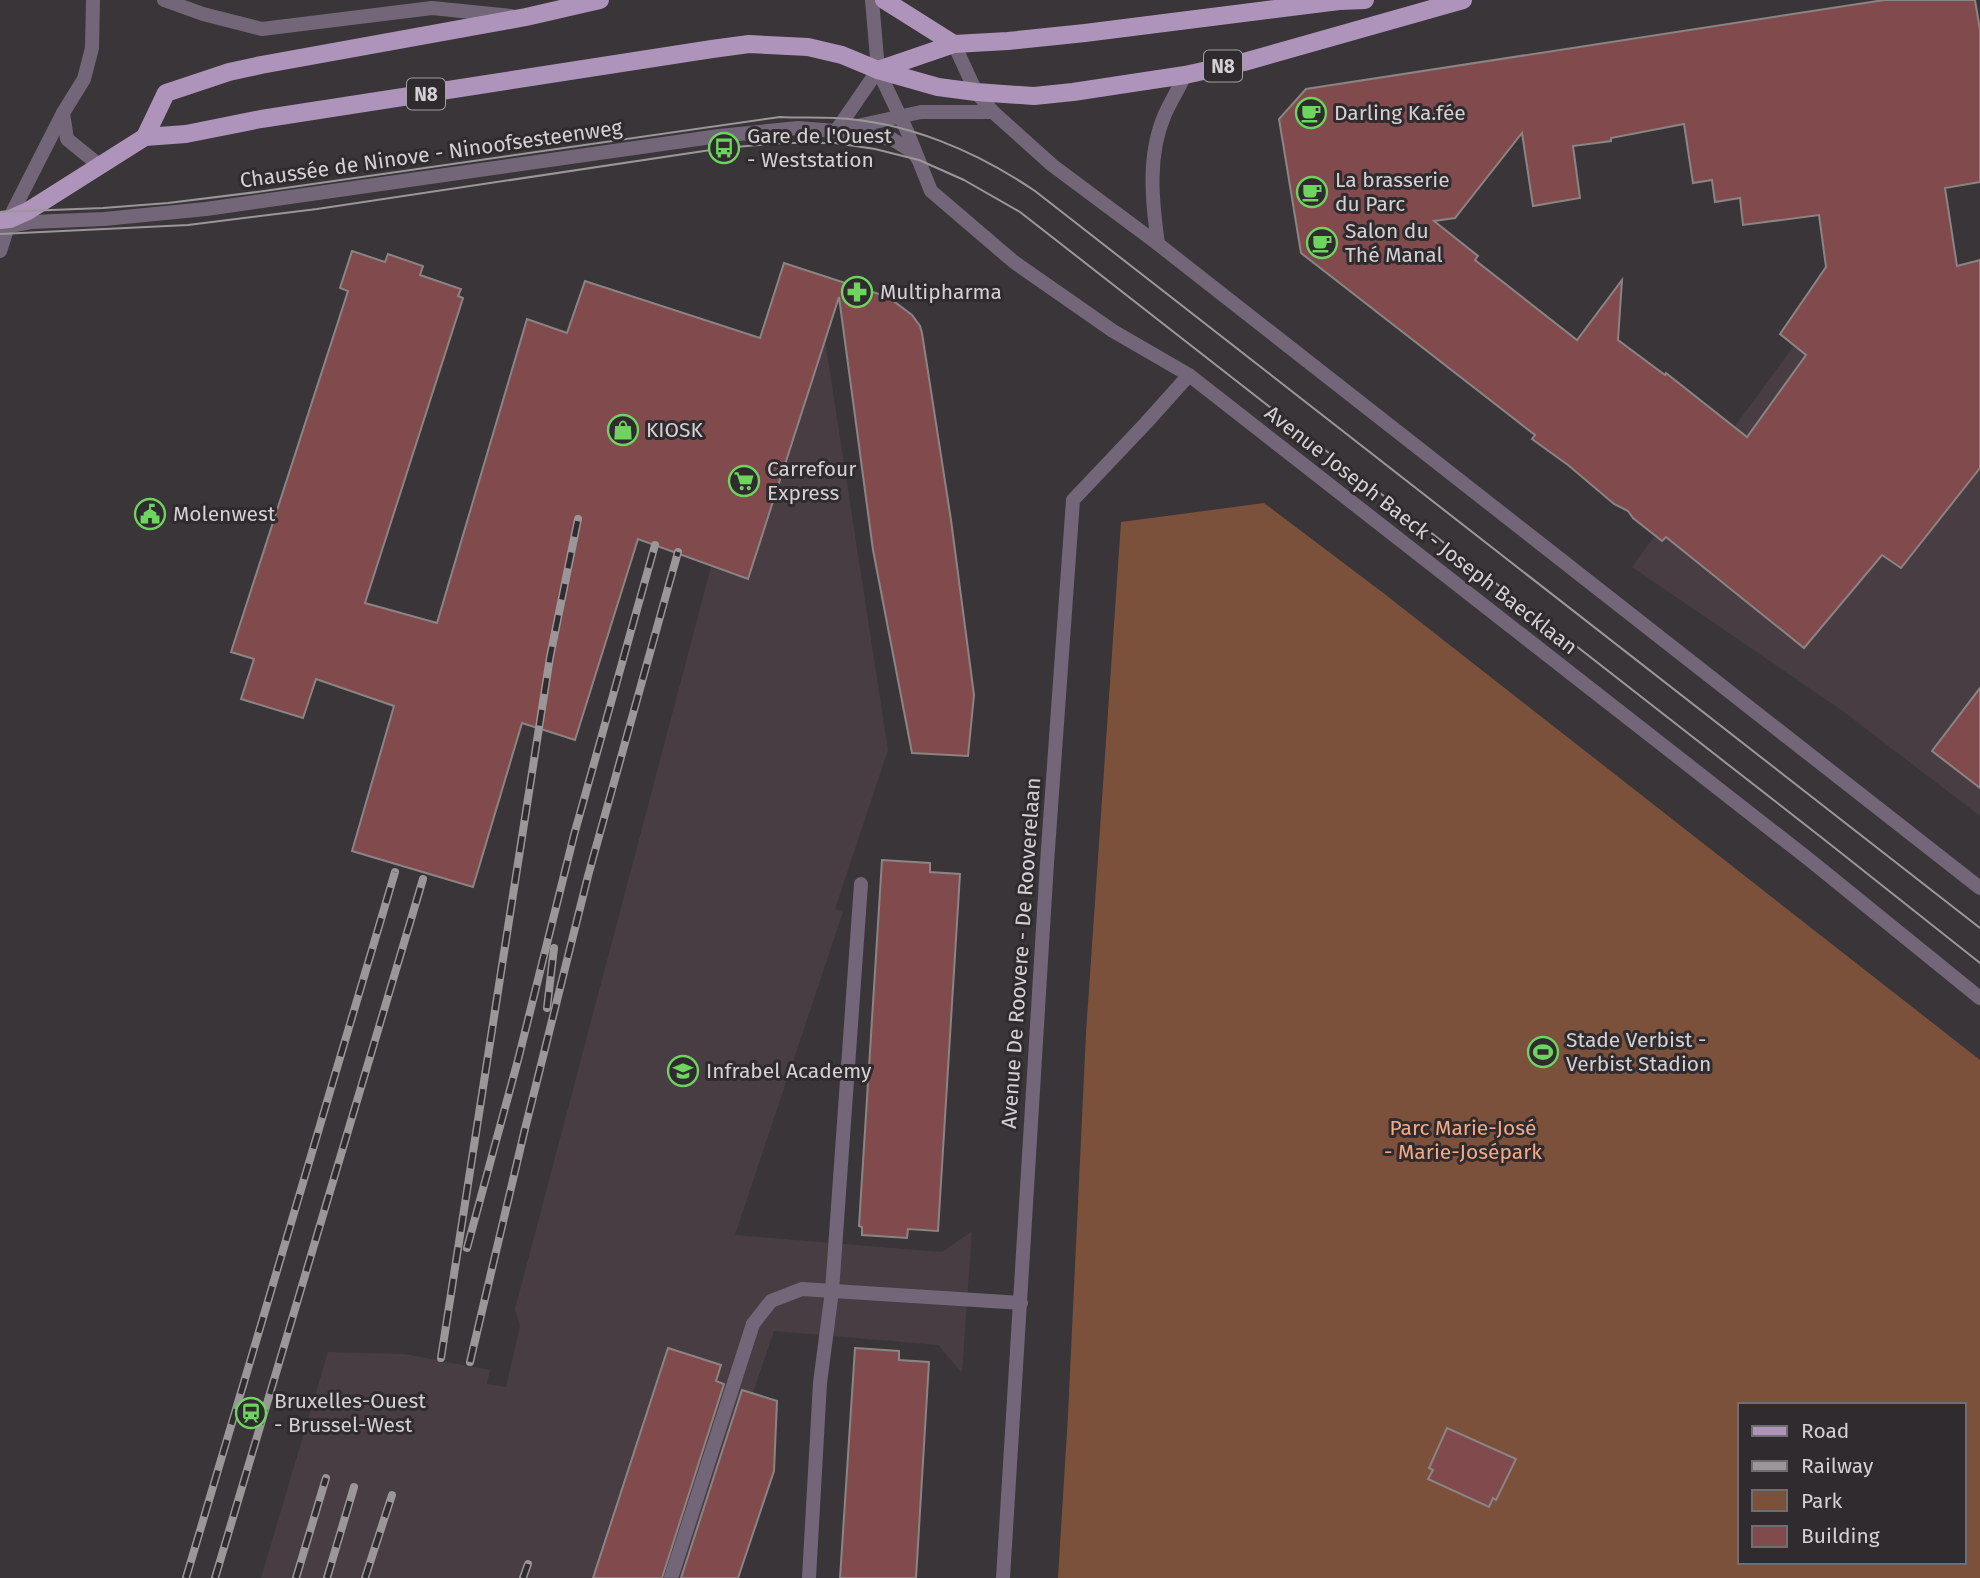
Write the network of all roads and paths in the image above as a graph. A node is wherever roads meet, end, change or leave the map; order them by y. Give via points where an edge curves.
1 (93, 0) edge
2 (164, 0) edge
3 (600, 0) edge
4 (872, 0) edge
5 (884, 0) edge
6 (1365, 0) edge
7 (1463, 0) edge
8 (526, 18) junction
9 (954, 44) junction
10 (878, 69) junction
11 (1185, 75) junction
12 (976, 92) junction
13 (993, 112) junction
14 (63, 113) junction
15 (900, 117) junction
16 (836, 131) junction
17 (145, 136) junction
18 (919, 160) junction
19 (99, 165) junction
20 (4, 224) edge
21 (1158, 244) junction
22 (0, 251) edge
23 (1189, 375) junction
24 (861, 884) dead end
25 (1980, 888) edge
26 (1980, 999) edge
27 (832, 1291) junction
28 (1021, 1303) junction
29 (671, 1578) edge
30 (809, 1578) edge
31 (1003, 1578) edge

1 - 14 street via 90,58 84,79
2 - 8 street via 262,29 432,8
3 - 8 main road
4 - 10 street, Avenue Joseph Baeck - Joseph Baecklaan
5 - 9 main road
6 - 9 main road
7 - 11 main road, N8
8 - 17 main road via 218,75 166,93
9 - 10 main road
9 - 12 street
10 - 12 main road, N8 via 938,87
10 - 15 street, Avenue Joseph Baeck - Joseph Baecklaan
10 - 16 street
10 - 17 main road, N8 via 808,47 749,44 186,134
11 - 12 main road, N8 via 1034,96
11 - 21 street via 1164,116 1154,153 1152,198
12 - 13 street
13 - 15 street, Chaussée de Ninove - Ninoofsesteenweg via 921,112
13 - 21 street via 1052,165
14 - 19 street via 67,139
14 - 20 street
15 - 16 street, Chaussée de Ninove - Ninoofsesteenweg
15 - 18 street, Avenue Joseph Baeck - Joseph Baecklaan
16 - 18 street, Chaussée de Ninove - Ninoofsesteenweg via 892,139
16 - 20 street, Chaussée de Ninove - Ninoofsesteenweg via 748,132 206,209
17 - 19 main road, N8
18 - 23 street, Avenue Joseph Baeck - Joseph Baecklaan via 931,191 1014,262 1113,331
19 - 20 main road, N8
20 - 22 street
21 - 25 street
23 - 26 street, Avenue Joseph Baeck - Joseph Baecklaan via 1800,852
23 - 28 street, Avenue De Roovere - De Rooverelaan via 1073,500
24 - 27 street
27 - 28 street
27 - 29 street via 802,1289 771,1301 752,1324
27 - 30 street via 820,1383
28 - 31 street, Avenue De Roovere - De Rooverelaan

